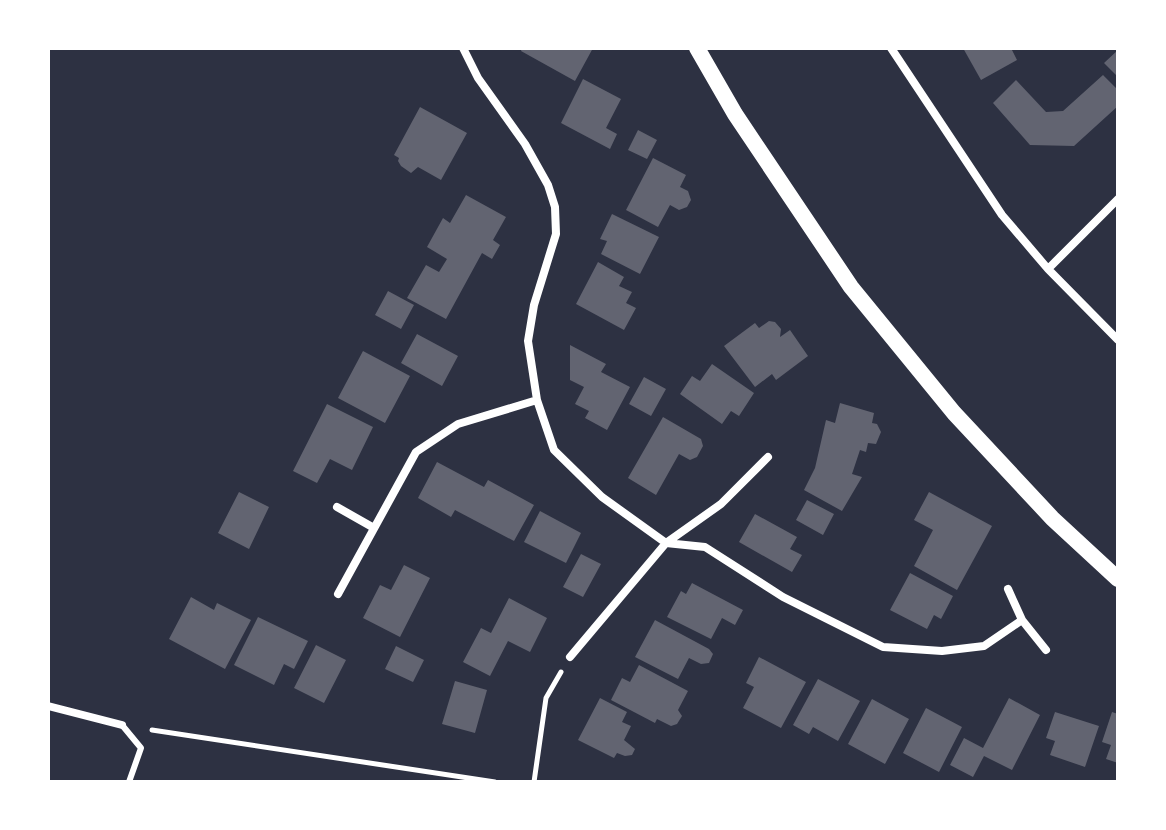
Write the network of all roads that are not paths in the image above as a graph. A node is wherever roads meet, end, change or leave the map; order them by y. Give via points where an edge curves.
1 (463, 48) edge
2 (697, 48) edge
3 (891, 48) edge
4 (1118, 199) edge
5 (1048, 269) junction
6 (1118, 340) edge
7 (537, 400) junction
8 (768, 457) dead end
9 (337, 507) dead end
10 (374, 528) junction
11 (666, 543) junction
12 (1118, 579) edge
13 (1008, 589) dead end
14 (338, 594) dead end
15 (1022, 620) junction
16 (1046, 650) dead end
17 (570, 657) road end
18 (48, 706) edge
19 (122, 725) joint
20 (129, 782) edge

1 - 7 street via 525,144 555,207 556,234 528,341
2 - 12 main road via 851,287 954,413 1052,518
3 - 5 street via 1002,215
4 - 5 street
5 - 6 street
7 - 10 street via 458,424 416,452
7 - 11 street via 554,450 602,497
8 - 11 street via 721,504
9 - 10 street
10 - 14 street
11 - 15 street via 705,547 783,597 883,647 942,651 984,646
11 - 17 street
13 - 15 street
15 - 16 street
18 - 19 street
19 - 20 lane via 141,748

